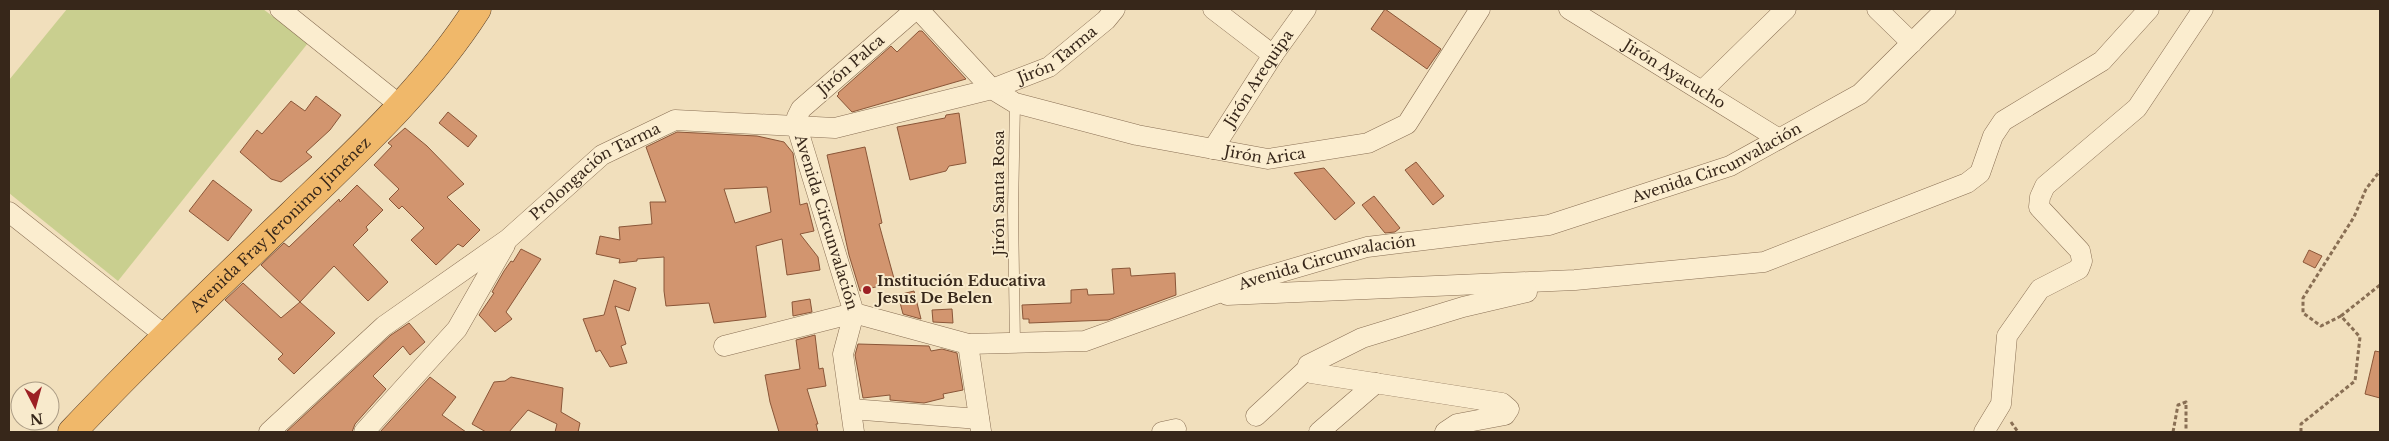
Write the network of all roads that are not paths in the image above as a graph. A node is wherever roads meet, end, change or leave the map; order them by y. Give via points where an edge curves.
1 (280, 9) edge
2 (477, 9) edge
3 (917, 9) edge
4 (1115, 9) edge
5 (1213, 9) edge
6 (1306, 9) edge
7 (1480, 9) edge
8 (1570, 9) edge
9 (1786, 9) edge
10 (1877, 9) edge
11 (1946, 9) edge
12 (2149, 9) edge
13 (2203, 9) edge
14 (1912, 43) junction
15 (1273, 54) junction
16 (992, 89) junction
17 (1702, 91) junction
18 (1015, 103) junction
19 (401, 106) junction
20 (797, 127) junction
21 (1779, 139) junction
22 (1213, 149) junction
23 (12, 221) edge
24 (508, 239) junction
25 (1550, 282) junction
26 (1208, 296) junction
27 (854, 313) junction
28 (167, 337) junction
29 (1015, 343) junction
30 (968, 344) junction
31 (724, 346) dead end
32 (1307, 369) junction
33 (1376, 383) junction
34 (850, 409) junction
35 (1256, 416) dead end
36 (980, 425) edge
37 (72, 432) edge
38 (269, 432) edge
39 (364, 432) edge
40 (854, 432) edge
41 (1319, 432) edge
42 (1445, 432) edge
43 (1984, 432) edge

1 - 19 street
2 - 19 highway, Avenida Fray Jeronimo Jiménez
3 - 16 street, Jirón Arica
3 - 20 street, Jirón Palca via 801,109
4 - 16 street, Jirón Tarma via 1049,67
5 - 15 street
6 - 15 street, Jirón Arequipa
7 - 22 street, Jirón Arica via 1407,124 1368,143 1268,159
8 - 17 street, Jirón Ayacucho
9 - 17 street
10 - 14 street
11 - 14 street, Avenida Circunvalación
12 - 25 street via 2102,61 2004,121 1993,136 1980,173 1967,183 1764,262
13 - 43 street via 2137,108 2045,186 2039,207 2080,251 2082,261 2079,269 2040,289 2007,336 2001,404
14 - 21 street, Avenida Circunvalación via 1860,94
15 - 22 street, Jirón Arequipa
16 - 18 street, Jirón Arica
16 - 20 street, Prolongación Tarma via 835,128
17 - 21 street, Jirón Ayacucho
18 - 22 street, Jirón Arica via 1137,135
18 - 29 lane, Jirón Santa Rosa
19 - 28 highway, Avenida Fray Jeronimo Jiménez
20 - 24 street, Prolongación Tarma via 675,120 602,155
20 - 27 street, Avenida Circunvalación
21 - 26 street, Avenida Circunvalación via 1730,166 1549,225 1367,247
23 - 28 street
24 - 38 street, Prolongación Tarma via 384,326
24 - 39 street via 457,329
25 - 26 street
25 - 32 street via 1530,291 1463,307 1362,338 1308,365
26 - 29 street, Avenida Circunvalación via 1085,341
27 - 30 street, Avenida Circunvalación
27 - 31 street
27 - 34 street via 842,354
28 - 37 highway, Avenida Fray Jeronimo Jiménez
29 - 30 street, Avenida Circunvalación
30 - 36 street
32 - 33 street via 1312,373
32 - 35 street
33 - 41 street
33 - 42 street via 1502,403 1508,409 1505,415 1457,424
34 - 36 street
34 - 40 street

